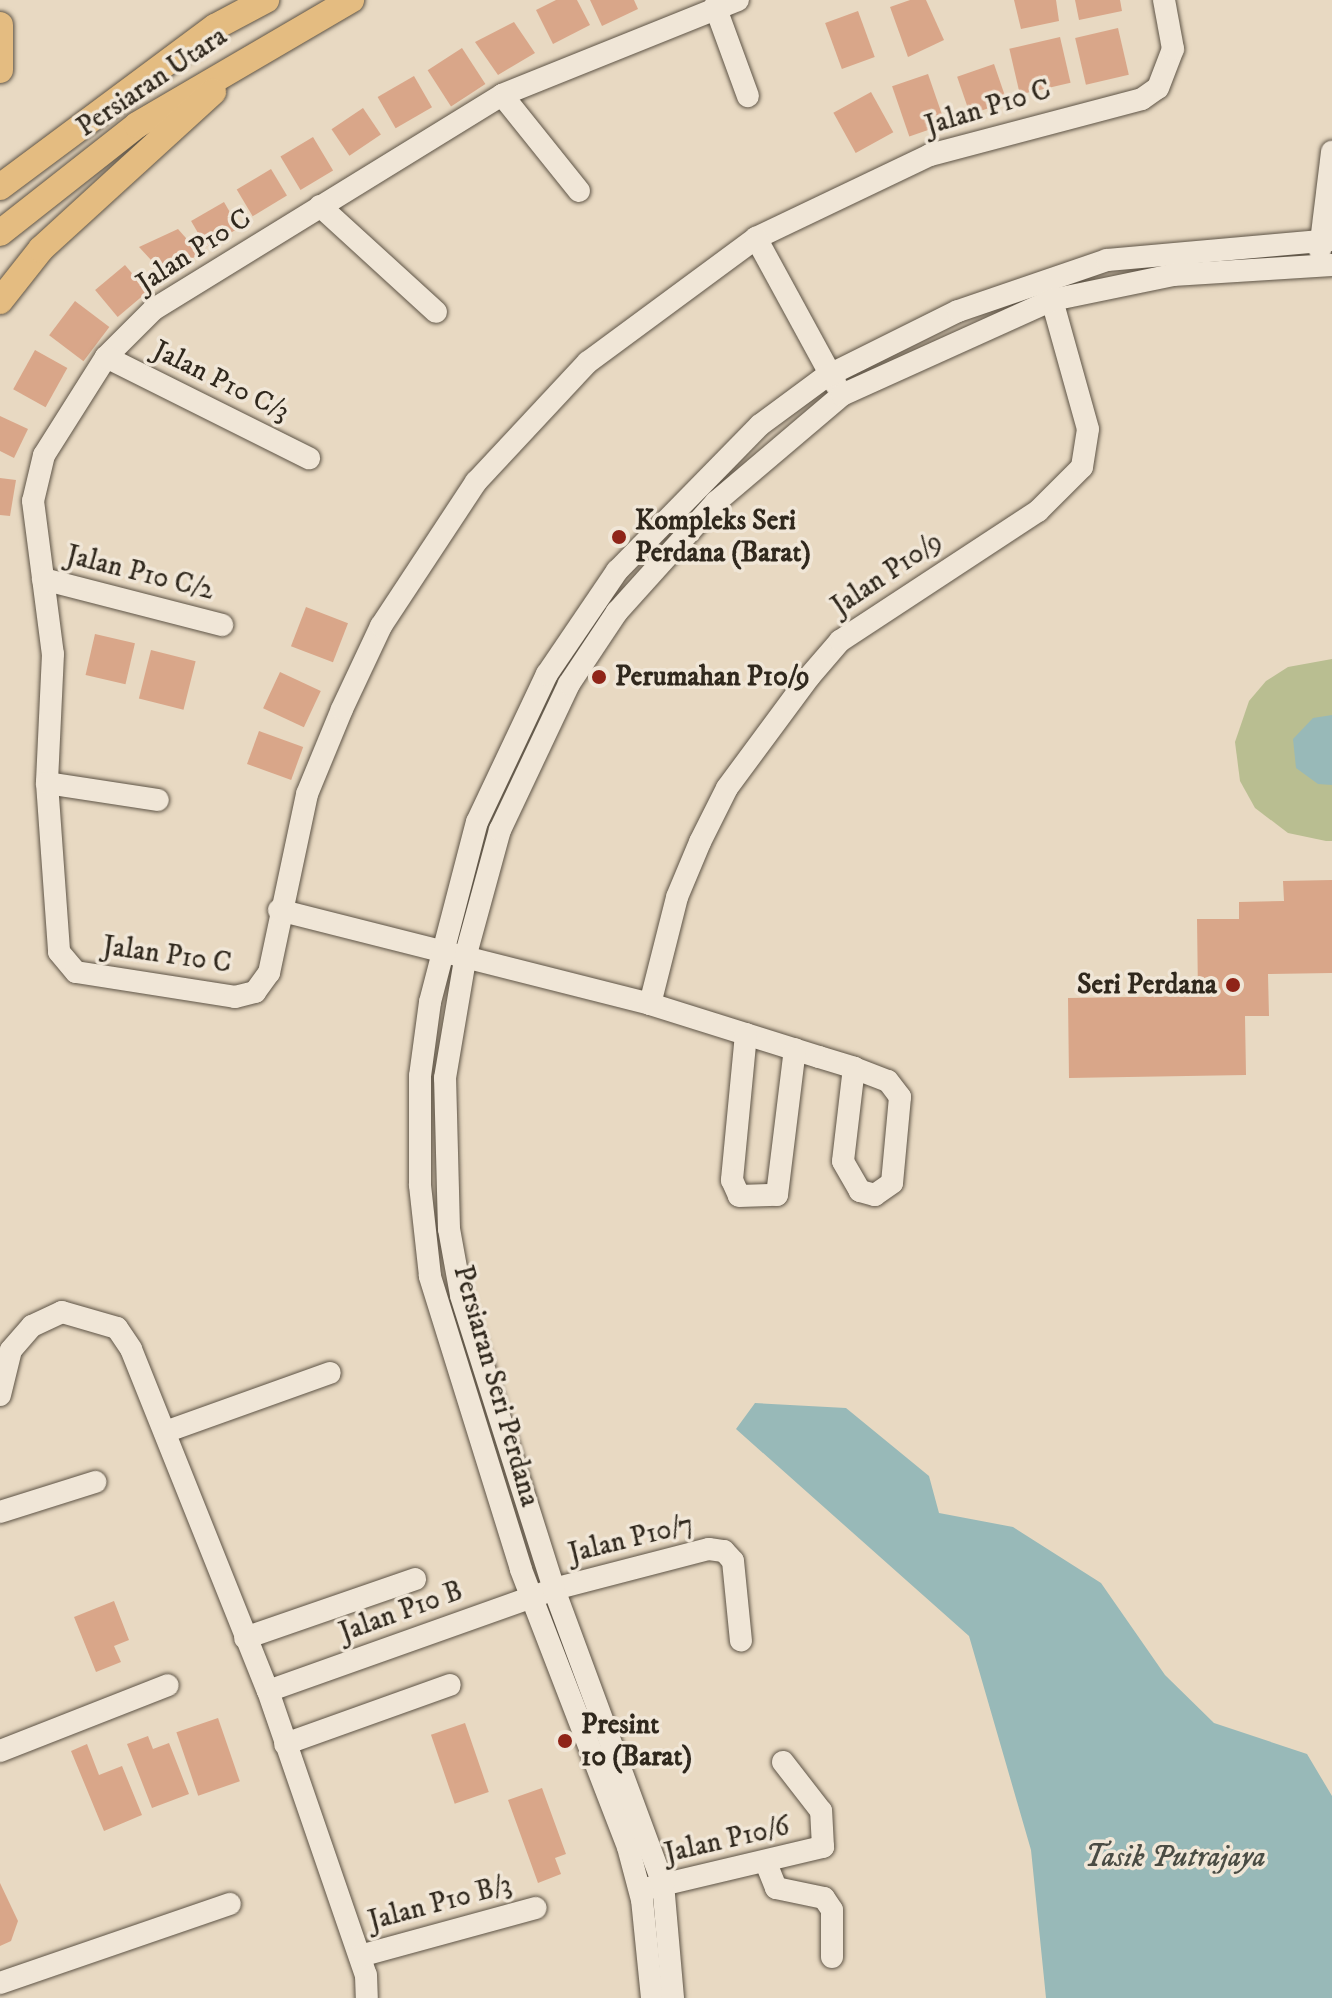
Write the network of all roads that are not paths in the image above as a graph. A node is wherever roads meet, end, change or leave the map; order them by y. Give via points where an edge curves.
1 (266, 0) edge
2 (351, 0) edge
3 (738, 0) edge
4 (1164, 0) edge
5 (715, 6) junction
6 (0, 25) edge
7 (256, 51) junction
8 (0, 70) edge
9 (502, 95) junction
10 (748, 96) dead end
11 (1332, 152) edge
12 (0, 187) edge
13 (579, 191) dead end
14 (320, 206) junction
15 (0, 233) edge
16 (756, 238) junction
17 (1326, 239) edge
18 (1325, 265) edge
19 (1052, 300) junction
20 (0, 301) edge
21 (436, 312) dead end
22 (106, 357) junction
23 (830, 374) junction
24 (842, 395) junction
25 (309, 458) dead end
26 (43, 579) junction
27 (222, 625) dead end
28 (47, 783) junction
29 (158, 800) dead end
30 (279, 910) junction
31 (443, 947) junction
32 (466, 954) junction
33 (650, 1004) junction
34 (746, 1034) junction
35 (795, 1049) junction
36 (854, 1068) junction
37 (330, 1373) dead end
38 (0, 1395) edge
39 (165, 1432) junction
40 (95, 1482) dead end
41 (0, 1512) edge
42 (415, 1579) dead end
43 (554, 1589) junction
44 (531, 1597) junction
45 (245, 1638) junction
46 (741, 1641) dead end
47 (168, 1685) dead end
48 (450, 1685) dead end
49 (268, 1691) junction
50 (285, 1744) junction
51 (0, 1751) edge
52 (783, 1762) dead end
53 (766, 1863) junction
54 (663, 1884) junction
55 (640, 1891) junction
56 (230, 1904) dead end
57 (536, 1908) dead end
58 (360, 1956) junction
59 (832, 1957) dead end
60 (0, 1983) edge
61 (367, 1998) edge
62 (652, 1998) edge
63 (673, 1998) edge

1 - 12 main road, Persiaran Utara via 215,27
2 - 7 main road, Persiaran Utara
3 - 5 street, Jalan P10 C
4 - 16 street, Jalan P10 C via 1173,49 1169,72 1142,99 930,155
5 - 9 street, Jalan P10 C
5 - 10 street
6 - 8 main road
7 - 15 main road, Persiaran Utara via 137,125
7 - 20 main road via 41,249
9 - 13 street
9 - 14 street, Jalan P10 C
11 - 17 street
14 - 21 street
14 - 22 street, Jalan P10 C via 154,309
16 - 23 street
16 - 30 street, Jalan P10 C via 588,362 476,482 381,626 342,709 307,794
17 - 18 street
17 - 23 street, Persiaran Seri Perdana via 1107,260 958,311
18 - 19 street, Persiaran Seri Perdana via 1173,275
19 - 24 street, Persiaran Seri Perdana
19 - 33 street, Jalan P10/9 via 1088,429 1082,467 1038,511 840,641 809,677 727,788 700,842 677,897
22 - 25 street, Jalan P10 C/3
22 - 26 street, Jalan P10 C via 35,478
23 - 24 street
23 - 31 street, Persiaran Seri Perdana via 760,425 697,484 594,600 547,674 477,822
24 - 32 street, Persiaran Seri Perdana via 716,502 617,612 569,684 531,758 500,830
26 - 27 street, Jalan P10 C/2
26 - 28 street, Jalan P10 C via 53,654
28 - 29 street
28 - 30 street, Jalan P10 C via 59,952 76,972 246,995 269,973
30 - 31 street
31 - 32 street
31 - 44 street, Persiaran Seri Perdana via 420,1076 420,1185 430,1276
32 - 33 street
32 - 43 street, Persiaran Seri Perdana via 445,1078 449,1229 461,1295
33 - 34 street
34 - 35 street
34 - 35 street via 732,1180 739,1196 777,1195
35 - 36 street
36 - 36 street via 888,1081 900,1097 892,1183 875,1195 860,1191 843,1161
37 - 39 street
38 - 39 street via 11,1350 32,1326 62,1312 93,1316 117,1328 131,1349
39 - 45 street
40 - 41 street
42 - 45 street
43 - 44 street, Jalan P10 B
43 - 46 street, Jalan P10/7 via 709,1549 724,1551 733,1561
43 - 54 street, Persiaran Seri Perdana
44 - 49 street, Jalan P10 B
44 - 55 street, Persiaran Seri Perdana
45 - 49 street
47 - 51 street
48 - 50 street
49 - 50 street
50 - 58 street
52 - 53 street, Jalan P10/6 via 821,1811 827,1832 818,1850
53 - 54 street, Jalan P10/6
53 - 59 street via 776,1888 824,1898 832,1910
54 - 55 street, Jalan P10/6
54 - 63 street, Persiaran Seri Perdana
55 - 62 street, Persiaran Seri Perdana
56 - 60 street
57 - 58 street, Jalan P10 B/3
58 - 61 street

